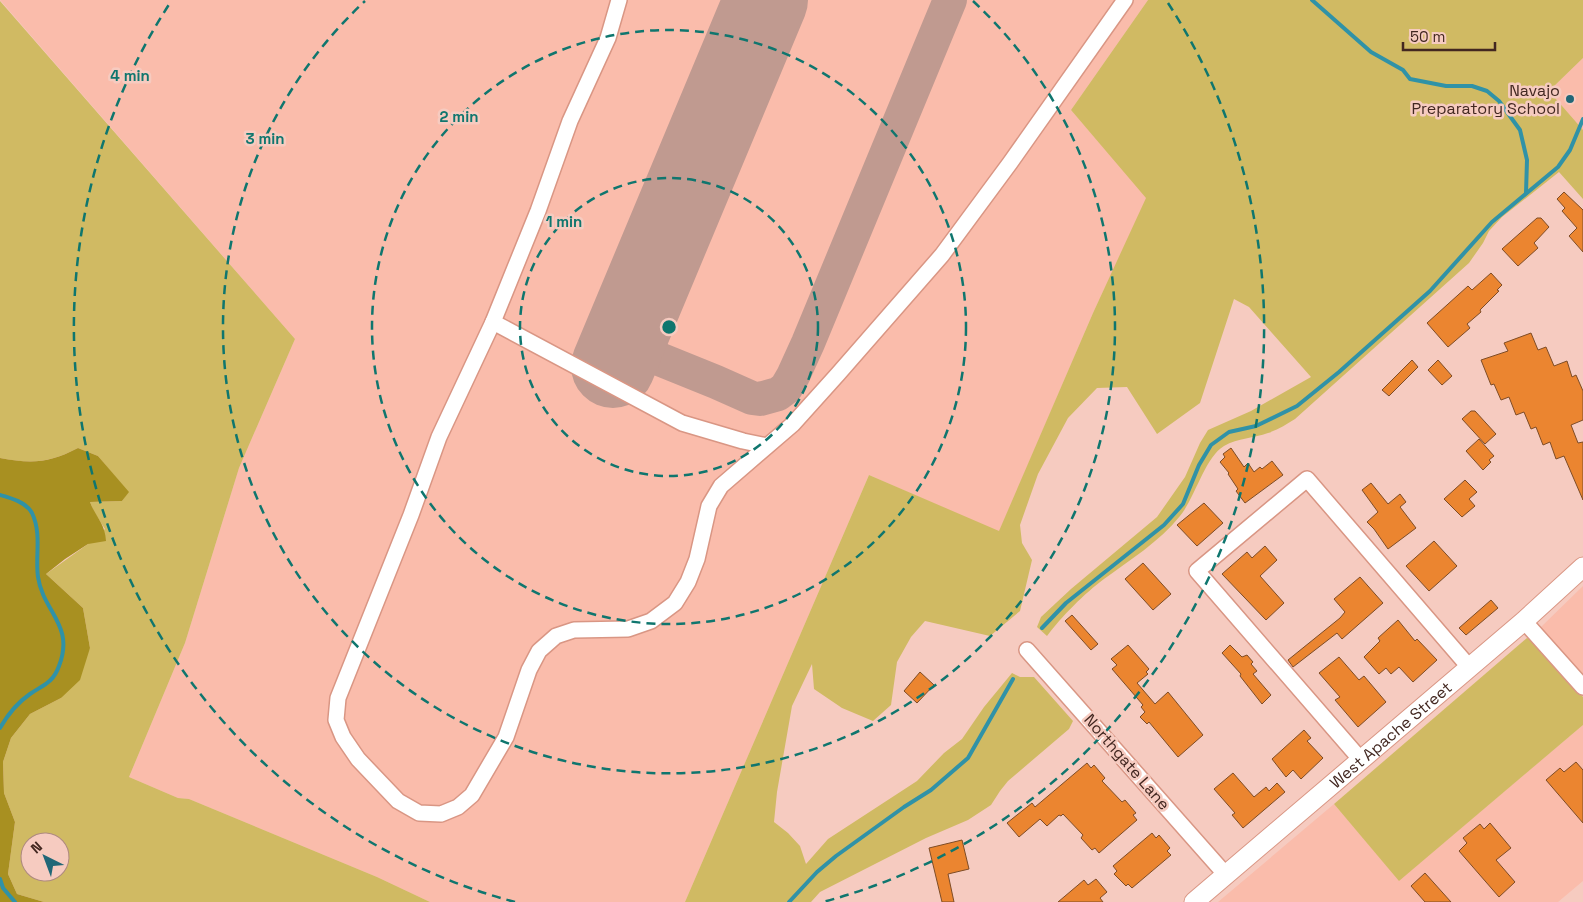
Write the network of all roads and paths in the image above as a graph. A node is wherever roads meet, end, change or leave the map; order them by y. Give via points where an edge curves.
1 (619, 0) edge
2 (1125, 0) edge
3 (493, 322) junction
4 (767, 446) junction
5 (1583, 567) edge
6 (1524, 621) junction
7 (1027, 650) dead end
8 (1470, 668) junction
9 (1583, 687) edge
10 (1361, 760) junction
11 (1226, 875) junction
12 (1194, 902) edge

1 - 3 street via 608,38 570,121
2 - 4 street via 942,255 838,374
3 - 4 street via 682,423
3 - 4 street via 439,437 412,515 338,698 336,720 358,759 398,801 419,813 441,814 458,807 472,794 506,737 529,670 539,651 556,636 574,630 628,629 651,621 675,603 697,559 709,506 722,486
5 - 6 main road, West Apache Street
6 - 8 main road, West Apache Street
6 - 9 street
7 - 11 street, Northgate Lane
8 - 10 main road, West Apache Street
8 - 10 street via 1306,479 1197,571
10 - 11 main road, West Apache Street
11 - 12 main road, West Apache Street

